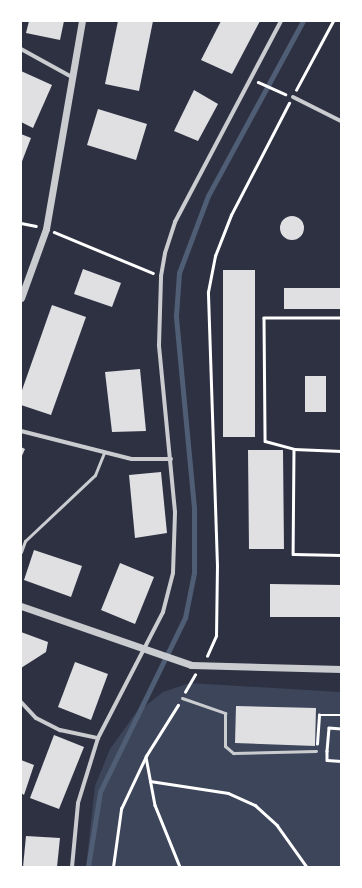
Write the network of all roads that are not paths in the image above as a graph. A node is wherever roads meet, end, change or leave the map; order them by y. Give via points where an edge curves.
1 (82, 21) edge
2 (281, 21) edge
3 (21, 50) edge
4 (70, 76) junction
5 (293, 97) road end
6 (341, 120) edge
7 (21, 298) edge
8 (21, 431) edge
9 (104, 453) junction
10 (171, 459) junction
11 (21, 552) edge
12 (21, 606) edge
13 (143, 649) junction
14 (341, 669) edge
15 (182, 698) road end
16 (21, 702) edge
17 (98, 738) junction
18 (316, 751) road end
19 (72, 867) edge

1 - 4 street
2 - 10 street via 175,222 161,276 159,344
3 - 4 street
4 - 7 street via 46,229
5 - 6 street
8 - 9 street
9 - 10 street via 132,460
9 - 11 lane via 95,476 25,541
10 - 13 street via 175,533 173,573 163,612
12 - 13 street
13 - 14 street via 200,667
13 - 17 street
15 - 18 lane via 225,712 225,746 233,753
16 - 17 street via 36,718 60,730
17 - 19 street via 78,803

